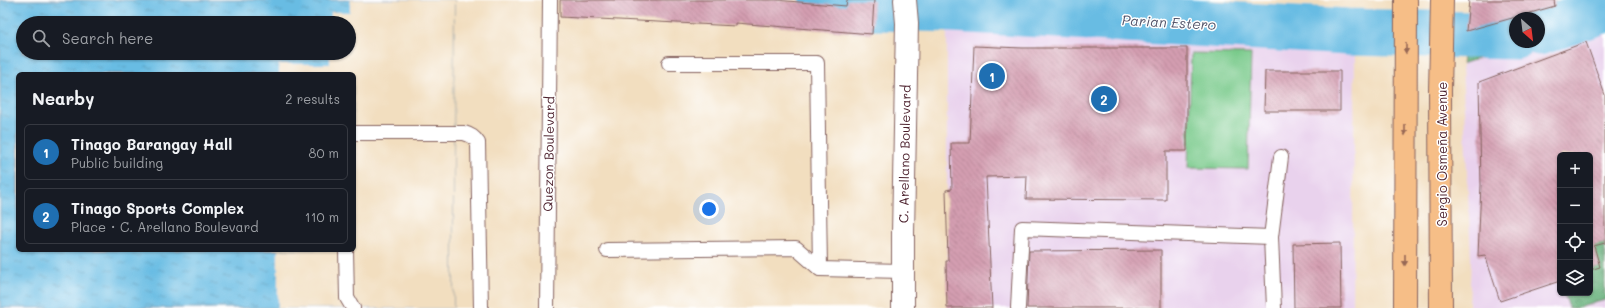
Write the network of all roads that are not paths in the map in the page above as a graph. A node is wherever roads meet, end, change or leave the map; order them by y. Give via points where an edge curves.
1 (550, 0) edge
2 (905, 0) edge
3 (1406, 4) edge
4 (1442, 6) edge
5 (669, 63) dead end
6 (356, 133) edge
7 (1281, 157) dead end
8 (1271, 238) junction
9 (607, 250) dead end
10 (346, 252) edge
11 (820, 269) junction
12 (902, 271) junction
13 (353, 308) edge
14 (481, 308) edge
15 (547, 308) edge
16 (903, 308) edge
17 (1018, 308) edge
18 (1274, 308) edge
19 (1405, 308) edge
20 (1441, 308) edge

1 - 15 lane, Quezon Boulevard
2 - 12 street, C. Arellano Boulevard via 907,23
3 -> 19 highway
4 - 20 highway, Sergio Osmeña Avenue
5 - 11 lane via 817,63
6 - 14 lane via 464,133 475,138 478,143
7 - 8 lane
8 - 17 lane via 1022,228
8 - 18 lane
9 - 11 lane via 796,248
10 - 13 lane via 347,298
11 - 12 lane
12 - 16 street, C. Arellano Boulevard

